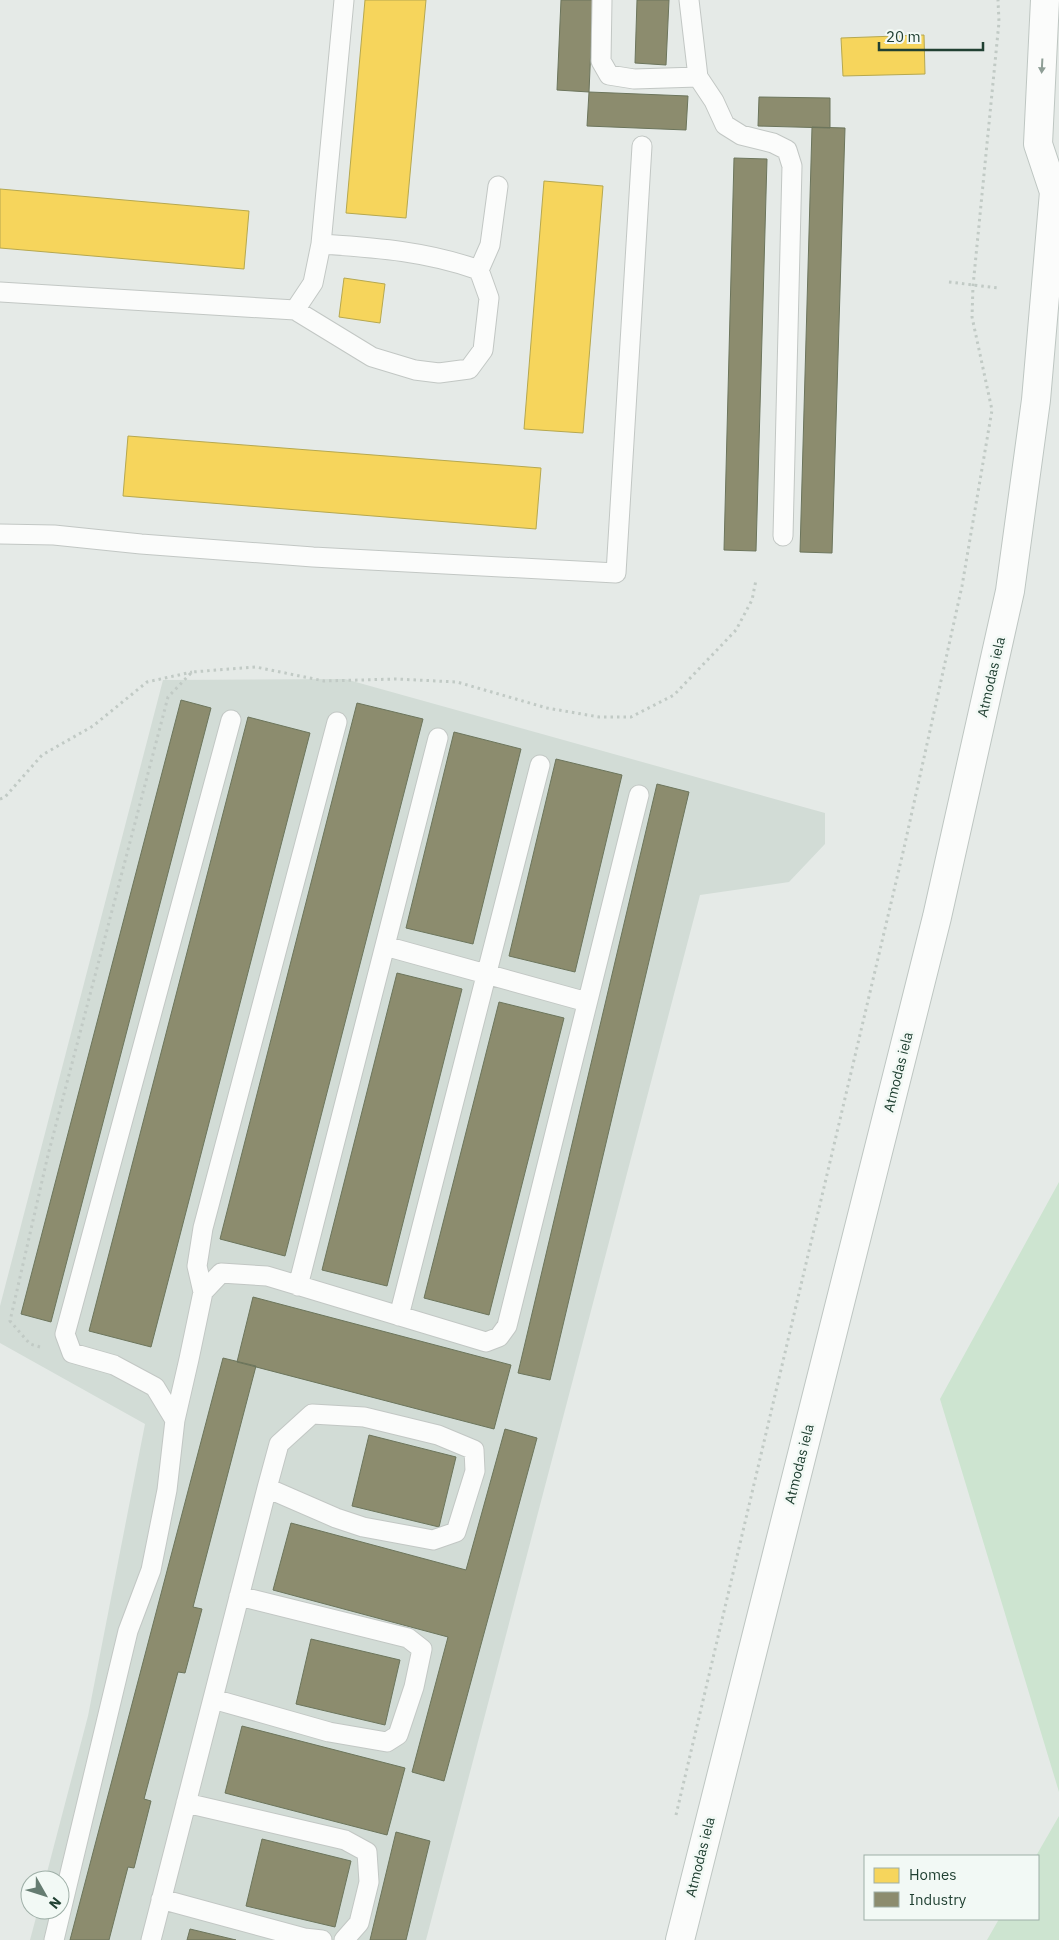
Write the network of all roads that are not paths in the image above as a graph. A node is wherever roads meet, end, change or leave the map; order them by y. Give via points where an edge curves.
1 (344, 0) edge
2 (602, 0) edge
3 (689, 0) edge
4 (1045, 0) edge
5 (698, 77) junction
6 (642, 146) dead end
7 (498, 186) dead end
8 (1056, 186) edge
9 (321, 244) junction
10 (479, 270) junction
11 (0, 292) edge
12 (295, 310) junction
13 (0, 534) edge
14 (783, 536) dead end
15 (232, 720) dead end
16 (337, 722) dead end
17 (438, 738) dead end
18 (540, 765) dead end
19 (639, 795) dead end
20 (385, 946) junction
21 (487, 973) junction
22 (587, 1002) junction
23 (298, 1286) junction
24 (203, 1292) junction
25 (400, 1316) junction
26 (174, 1420) junction
27 (267, 1488) junction
28 (239, 1596) junction
29 (213, 1699) junction
30 (186, 1803) junction
31 (161, 1899) junction
32 (54, 1940) edge
33 (151, 1940) edge
34 (322, 1940) edge
35 (344, 1940) edge
36 (680, 1940) edge

1 - 9 lane
2 - 5 lane via 601,61 609,75 634,79
3 - 5 lane
4 -> 8 main road, Atmodas iela via 1038,144
5 - 14 lane via 724,124 741,134 787,150 792,166
6 - 13 lane via 616,573 313,557 54,535
7 - 10 lane via 490,245
8 - 36 main road, Atmodas iela via 1036,400 1010,591 937,917
9 - 10 lane via 405,251 447,259
9 - 12 lane via 313,282
10 - 12 lane via 489,298 483,350 468,369 439,373 415,370 372,357
11 - 12 lane
15 - 26 lane via 65,1334 72,1353 114,1365 155,1387
16 - 24 lane via 204,1228 197,1266
17 - 20 lane
18 - 21 lane
19 - 22 lane
20 - 21 lane
20 - 23 lane
21 - 22 lane
21 - 25 lane
22 - 25 lane via 507,1326 499,1338 486,1342
23 - 24 lane via 268,1276 221,1273
23 - 25 lane
24 - 26 lane
26 - 32 lane via 167,1490 151,1570 128,1631
27 - 27 lane via 279,1444 312,1414 364,1417 438,1435 474,1450 475,1471 456,1532 433,1540 364,1528
27 - 28 lane
28 - 29 lane
28 - 29 lane via 408,1638 422,1649 414,1687 398,1735 386,1742 329,1732
29 - 30 lane
30 - 31 lane
30 - 35 lane via 345,1840 367,1852 369,1882 359,1922
31 - 33 lane
31 - 34 lane via 304,1938

